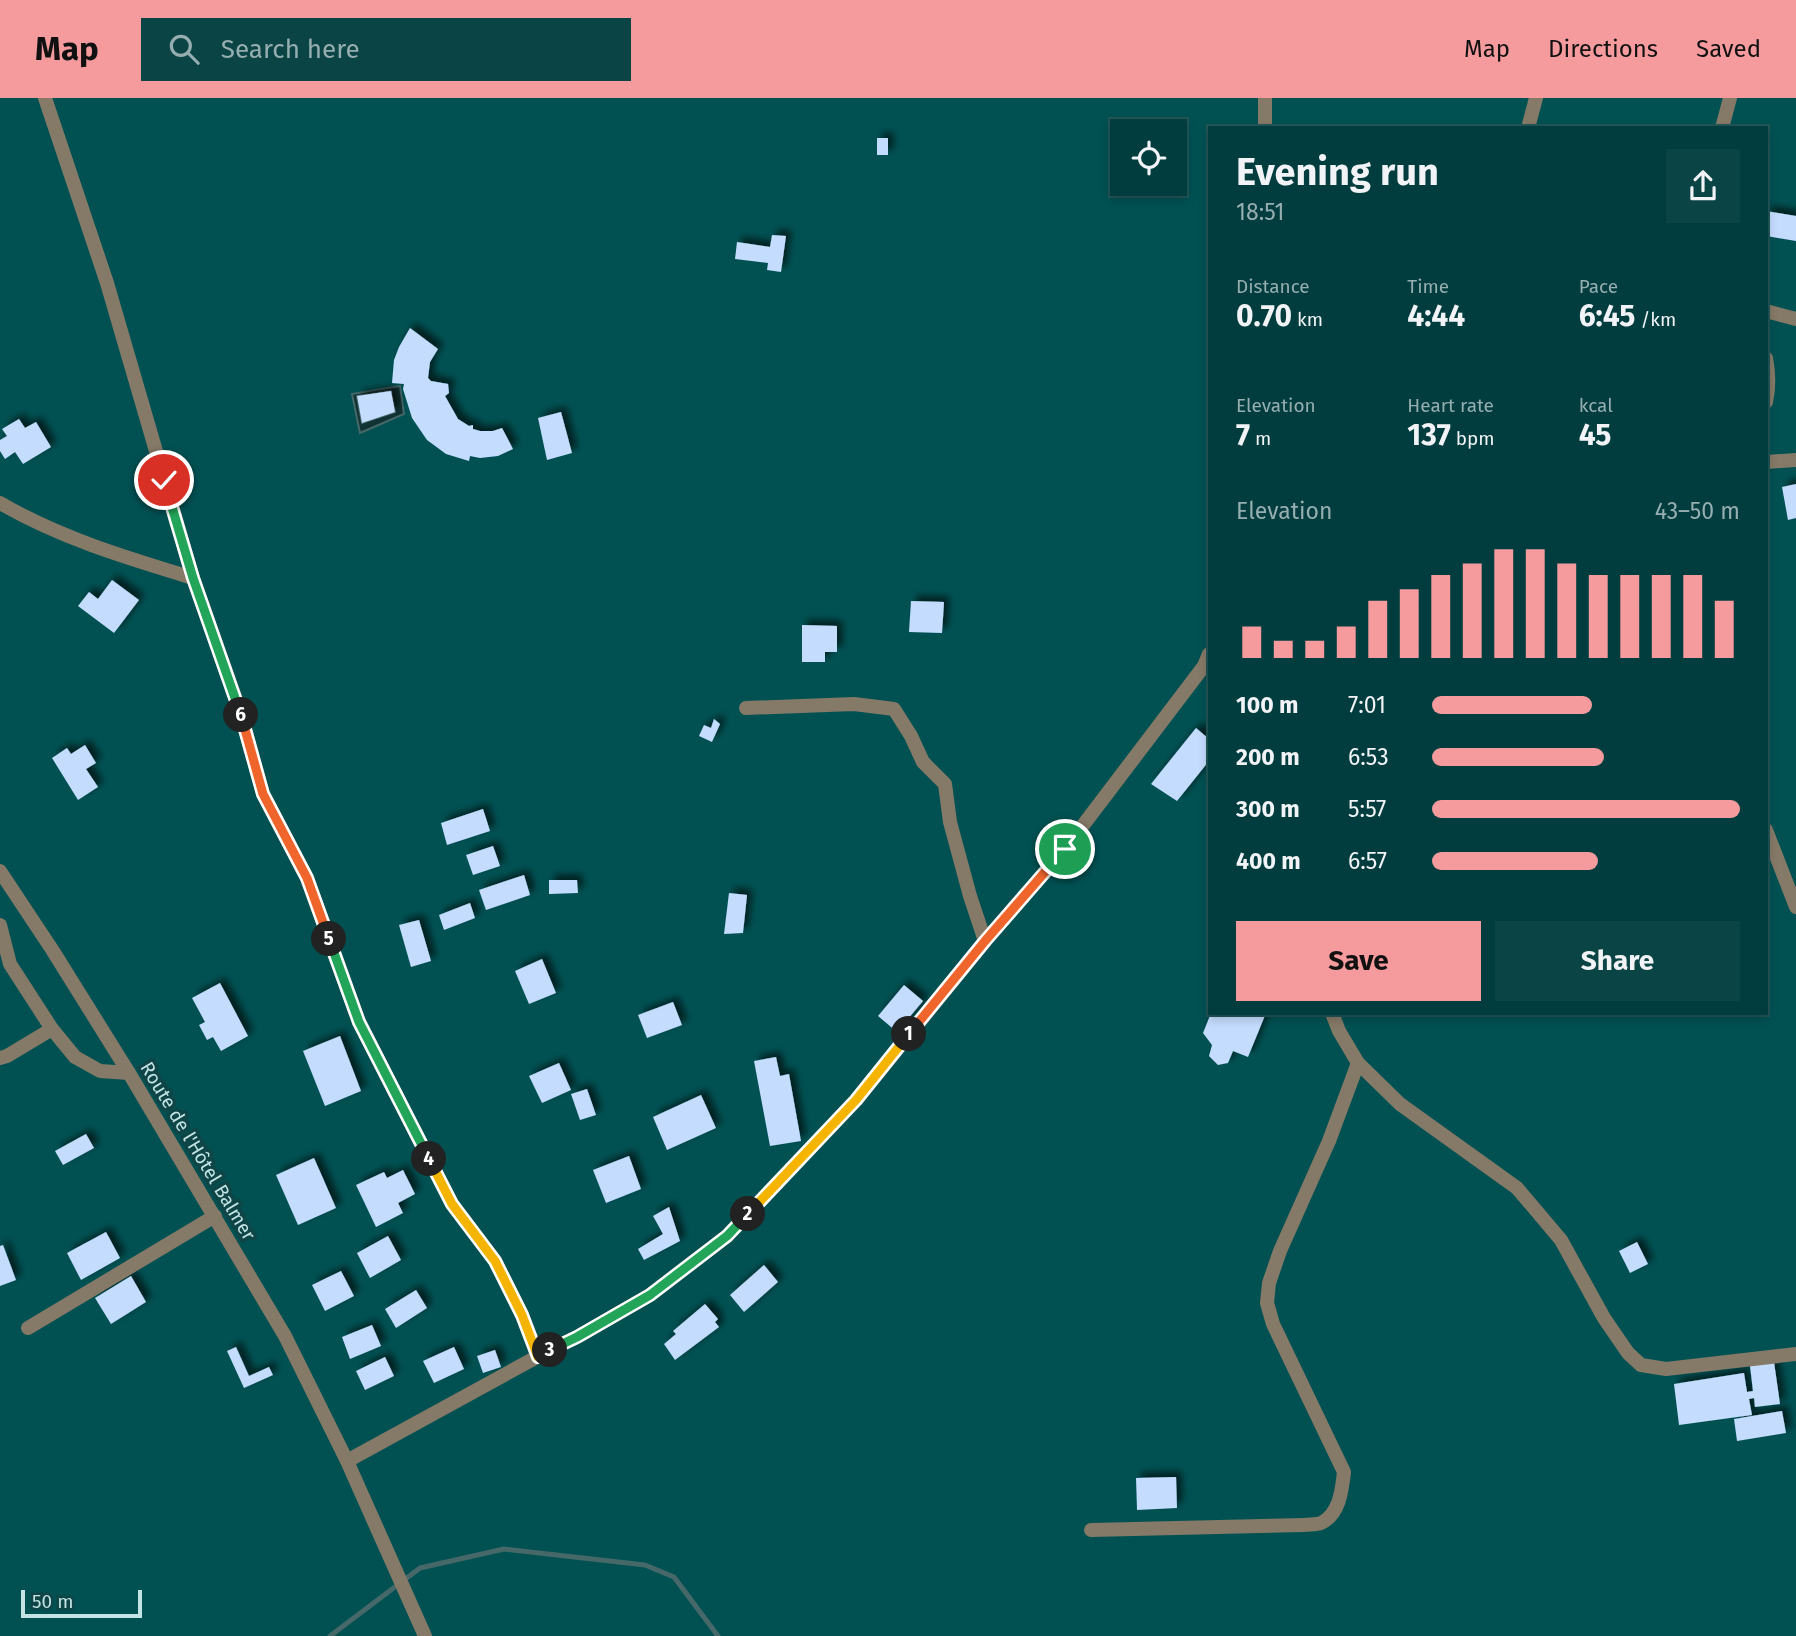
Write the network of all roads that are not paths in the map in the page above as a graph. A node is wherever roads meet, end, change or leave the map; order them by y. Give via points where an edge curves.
1 (45, 98) edge
2 (1265, 98) edge
3 (1536, 98) edge
4 (1732, 99) edge
5 (1265, 126) edge
6 (1529, 126) edge
7 (1723, 126) edge
8 (1768, 312) edge
9 (1796, 319) edge
10 (1768, 369) edge
11 (1768, 393) edge
12 (1796, 460) edge
13 (1768, 462) edge
14 (0, 503) edge
15 (193, 578) junction
16 (1208, 666) edge
17 (746, 708) dead end
18 (1768, 835) edge
19 (0, 871) edge
20 (1795, 903) edge
21 (0, 925) edge
22 (985, 941) junction
23 (1333, 1015) edge
24 (52, 1029) junction
25 (0, 1058) edge
26 (1358, 1063) junction
27 (129, 1073) junction
28 (215, 1216) junction
29 (28, 1328) dead end
30 (1796, 1353) edge
31 (538, 1357) junction
32 (347, 1461) junction
33 (1091, 1531) dead end
34 (425, 1636) edge

1 - 15 street via 107,282
2 - 5 street
3 - 6 street
4 - 7 street
8 - 9 street
10 - 11 street
12 - 13 street
14 - 15 street via 105,551
15 - 31 street via 240,711 263,794 307,878 359,1022 452,1204 495,1261
16 - 22 street via 1065,849
17 - 22 street via 854,704 894,709 923,762 945,784 950,822
18 - 20 street
19 - 27 street, Route de l'Hôtel Balmer
21 - 24 street via 10,964
22 - 31 street via 856,1100 727,1236 650,1295
23 - 26 street
24 - 25 street
24 - 27 street via 83,1062 100,1071
26 - 30 street via 1400,1104 1517,1188 1561,1240 1604,1318 1641,1365 1666,1369
26 - 33 street via 1280,1251 1267,1303 1273,1325 1344,1472 1337,1508 1322,1522 1304,1525
27 - 28 street, Route de l'Hôtel Balmer
28 - 29 street
28 - 32 street, Route de l'Hôtel Balmer via 285,1336
31 - 32 street
32 - 34 street, Route de l'Hôtel Balmer

